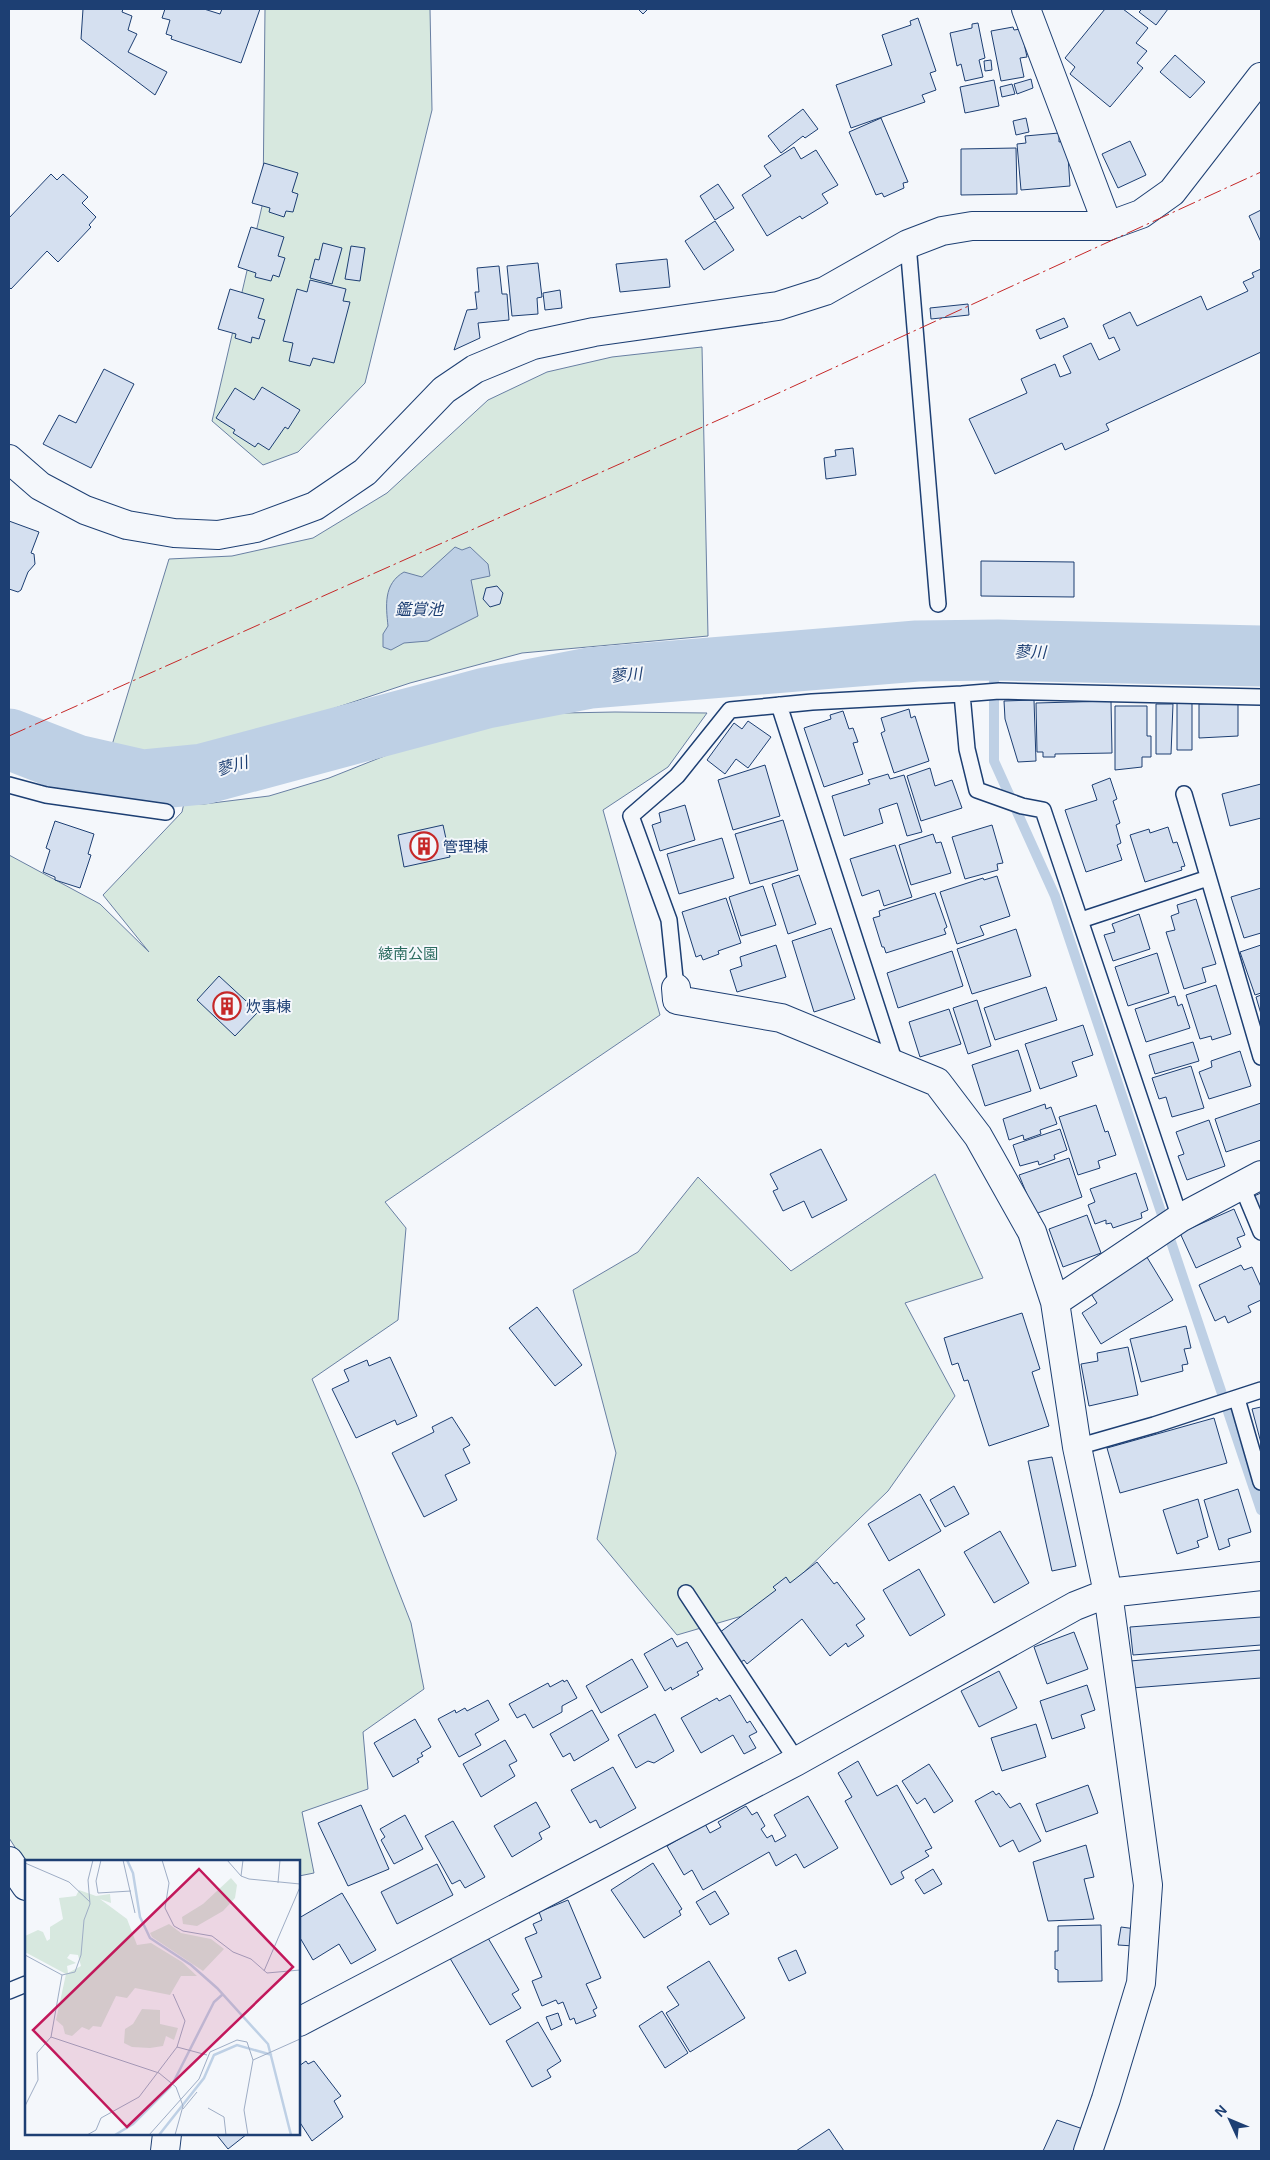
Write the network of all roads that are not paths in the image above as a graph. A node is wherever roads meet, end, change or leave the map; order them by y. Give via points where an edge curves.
1 (1026, 9) edge
2 (1261, 76) edge
3 (1108, 226) junction
4 (908, 244) junction
5 (9, 459) edge
6 (938, 604) dead end
7 (962, 694) junction
8 (1261, 697) edge
9 (779, 704) junction
10 (9, 785) edge
11 (1184, 794) dead end
12 (166, 812) dead end
13 (1208, 878) junction
14 (1081, 920) junction
15 (676, 988) joint
16 (1261, 1057) edge
17 (896, 1066) junction
18 (1251, 1180) edge
19 (1180, 1218) junction
20 (1261, 1232) edge
21 (1055, 1302) junction
22 (1261, 1390) edge
23 (1236, 1399) junction
24 (1077, 1447) junction
25 (1261, 1482) edge
26 (1261, 1576) edge
27 (686, 1593) dead end
28 (1108, 1593) junction
29 (797, 1761) junction
30 (9, 1861) edge
31 (25, 1885) edge
32 (25, 1984) edge
33 (9, 1991) edge
34 (300, 2021) edge
35 (167, 2135) edge
36 (165, 2151) edge
37 (1088, 2151) edge

1 - 3 street
2 - 3 street via 1172,192 1141,214
3 - 4 street via 972,226 942,231
4 - 5 street via 825,291 778,306 594,332 533,345 475,369 444,390 365,472 315,506 256,528 218,535 127,525 85,510 40,486
4 - 6 lane
7 - 8 lane via 981,691
7 - 9 lane
7 - 14 lane via 967,749 977,790 1043,810
9 - 15 lane via 730,710 677,776 631,816 668,920
9 - 17 lane
10 - 12 lane via 46,795
11 - 13 lane
13 - 14 lane
13 - 16 lane
14 - 19 lane
15 - 17 street via 677,1000 781,1018
17 - 21 street via 937,1082 978,1136 1032,1232
18 - 19 street
18 - 20 lane
19 - 21 street
21 - 24 street
22 - 23 lane
23 - 24 lane
23 - 25 lane
24 - 28 street
26 - 28 street
27 - 29 lane
28 - 29 street via 1076,1606
28 - 37 street via 1148,1885 1141,1983
29 - 34 street
30 - 31 street
32 - 33 lane
35 - 36 street

